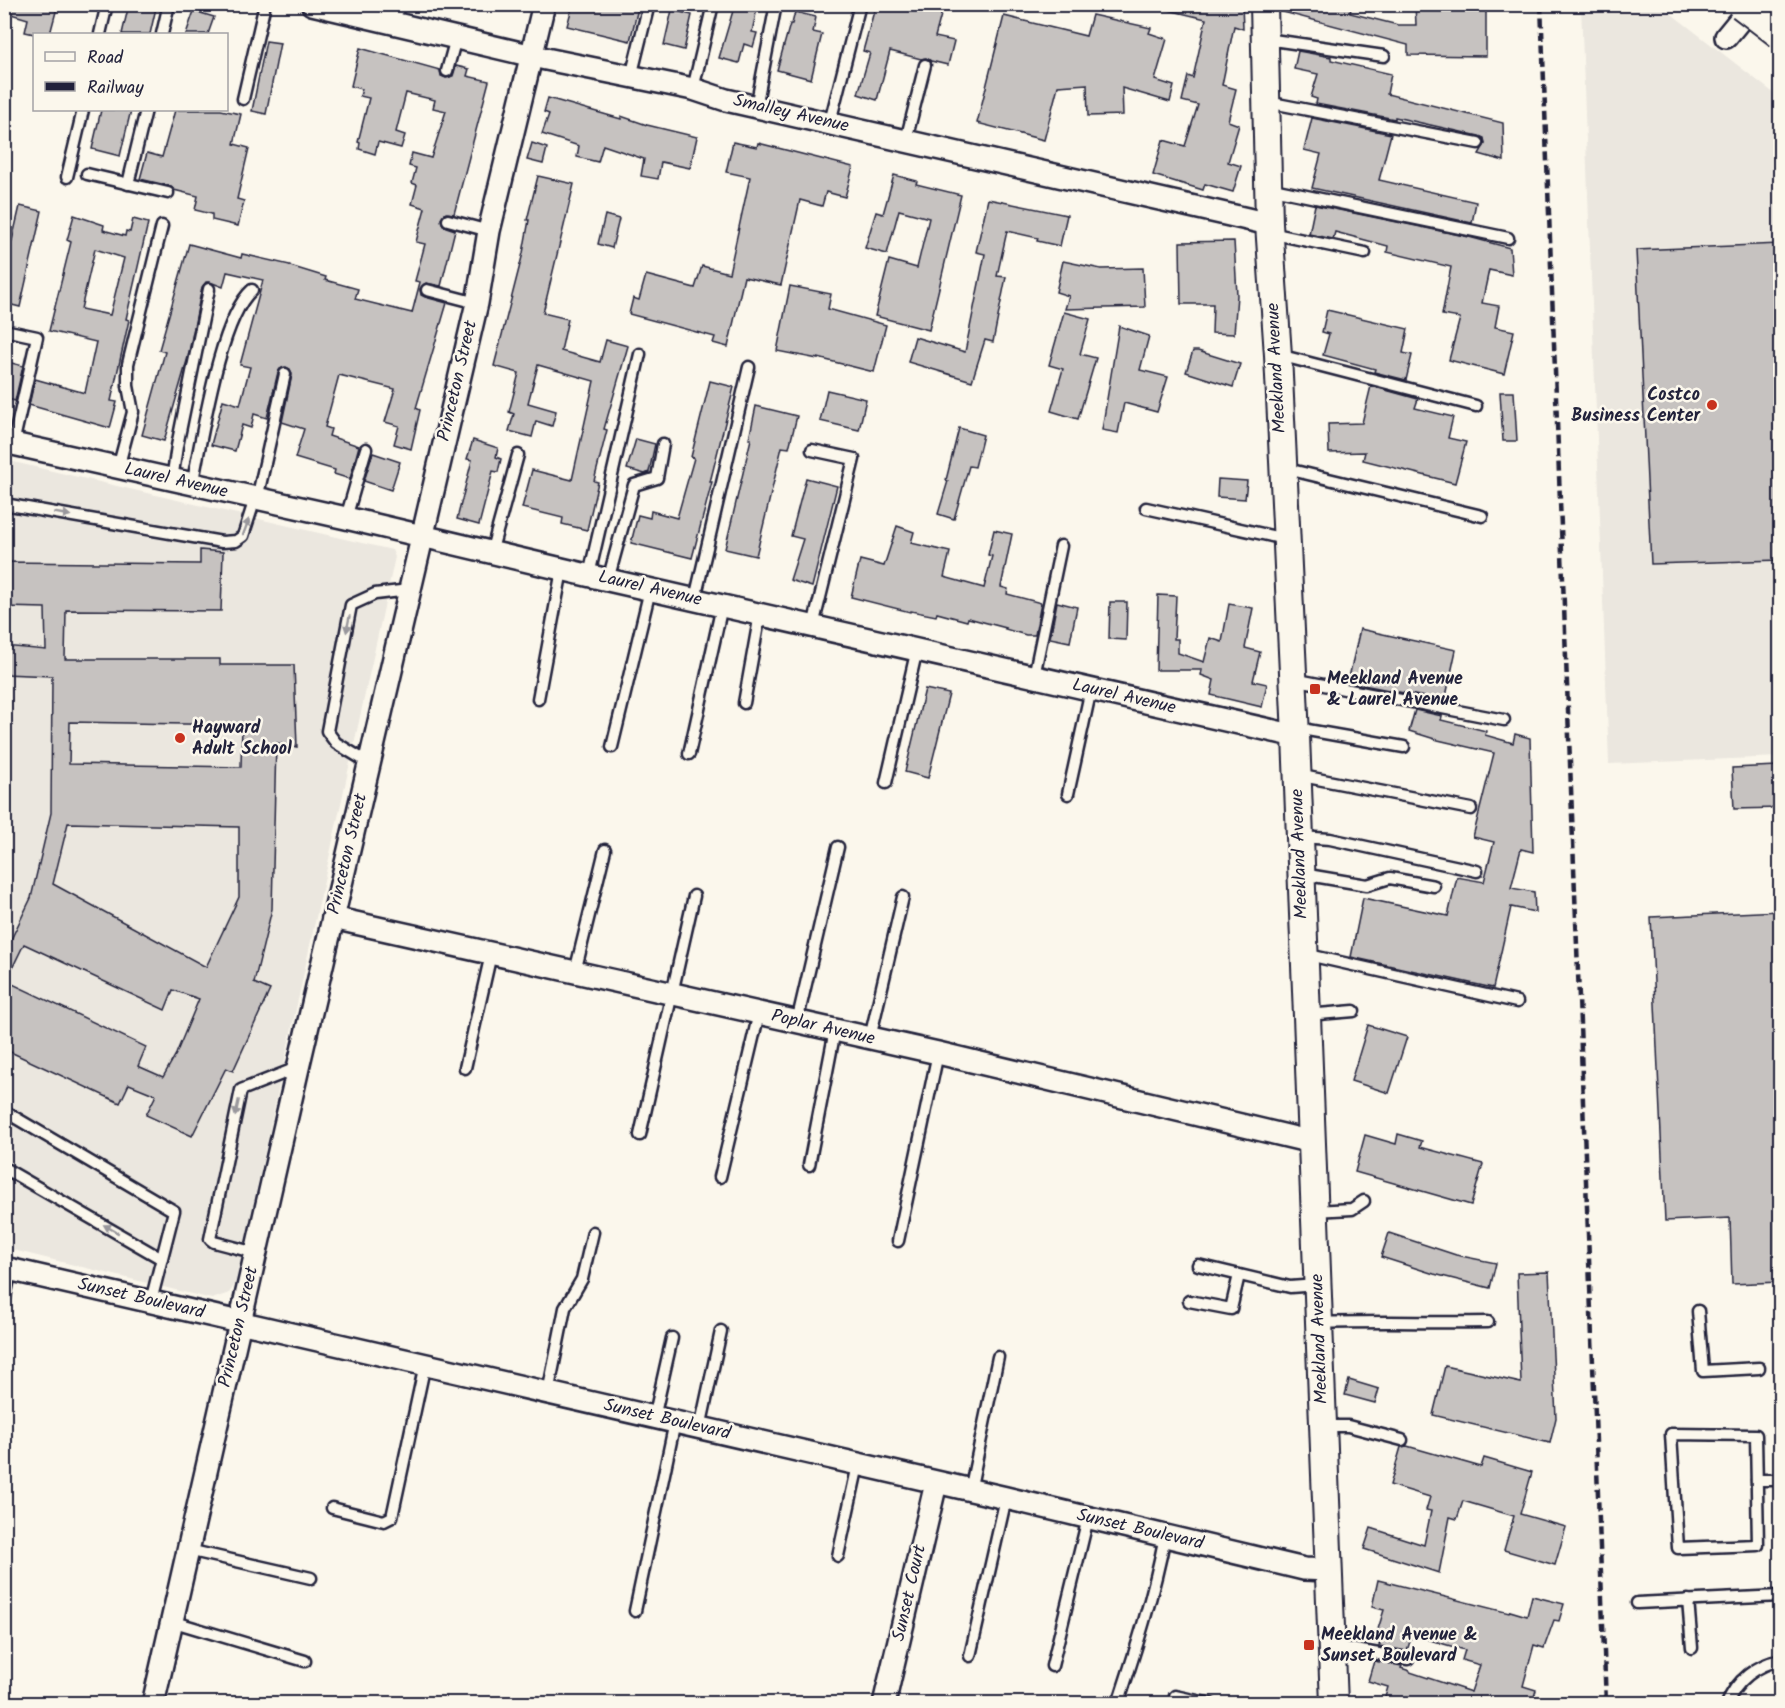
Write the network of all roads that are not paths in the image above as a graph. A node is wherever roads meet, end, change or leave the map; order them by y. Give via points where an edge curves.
1 (107, 4) edge
2 (169, 4) edge
3 (265, 4) edge
4 (312, 4) edge
5 (544, 4) edge
6 (649, 4) edge
7 (713, 4) edge
8 (776, 4) edge
9 (860, 4) edge
10 (1264, 4) edge
11 (1742, 4) edge
12 (1753, 4) edge
13 (396, 14) edge
14 (100, 33) edge
15 (162, 33) edge
16 (1780, 33) edge
17 (1726, 37) dead end
18 (456, 38) junction
19 (1266, 39) junction
20 (532, 55) junction
21 (1384, 56) dead end
22 (926, 65) dead end
23 (447, 71) dead end
24 (631, 76) junction
25 (693, 89) junction
26 (243, 99) dead end
27 (1267, 102) junction
28 (756, 107) junction
29 (83, 111) edge
30 (146, 111) edge
31 (830, 122) junction
32 (906, 140) junction
33 (1478, 143) dead end
34 (87, 174) dead end
35 (68, 177) dead end
36 (128, 184) junction
37 (1268, 188) junction
38 (168, 193) dead end
39 (448, 220) dead end
40 (162, 226) dead end
41 (1269, 228) junction
42 (489, 231) junction
43 (1508, 238) dead end
44 (1365, 253) dead end
45 (209, 289) dead end
46 (252, 290) dead end
47 (427, 290) dead end
48 (477, 303) junction
49 (4, 330) edge
50 (640, 354) dead end
51 (1278, 355) junction
52 (749, 367) dead end
53 (285, 374) dead end
54 (1476, 406) dead end
55 (9, 443) edge
56 (663, 444) dead end
57 (366, 449) dead end
58 (812, 450) dead end
59 (518, 455) dead end
60 (118, 468) junction
61 (1282, 468) junction
62 (182, 482) junction
63 (256, 499) junction
64 (4, 504) edge
65 (1146, 508) dead end
66 (1482, 516) dead end
67 (346, 518) junction
68 (422, 536) junction
69 (1286, 539) junction
70 (1061, 546) dead end
71 (491, 553) junction
72 (562, 570) junction
73 (598, 578) junction
74 (409, 590) junction
75 (650, 590) junction
76 (694, 599) junction
77 (722, 606) junction
78 (760, 614) junction
79 (813, 626) junction
80 (917, 649) junction
81 (1034, 676) junction
82 (1293, 680) junction
83 (1091, 689) junction
84 (538, 699) dead end
85 (744, 703) dead end
86 (1504, 720) dead end
87 (1296, 732) junction
88 (612, 747) dead end
89 (1404, 747) dead end
90 (689, 754) dead end
91 (369, 763) junction
92 (1297, 774) junction
93 (886, 783) dead end
94 (1068, 794) dead end
95 (1471, 809) dead end
96 (1300, 837) junction
97 (838, 847) dead end
98 (605, 850) dead end
99 (1477, 871) dead end
100 (1301, 874) junction
101 (1434, 886) dead end
102 (694, 896) dead end
103 (903, 897) dead end
104 (333, 918) junction
105 (491, 954) junction
106 (1304, 954) junction
107 (575, 972) junction
108 (670, 994) junction
109 (1517, 1002) dead end
110 (1354, 1011) dead end
111 (759, 1013) junction
112 (1306, 1015) junction
113 (797, 1022) junction
114 (836, 1030) junction
115 (870, 1038) junction
116 (938, 1053) junction
117 (298, 1068) junction
118 (465, 1068) dead end
119 (4, 1111) edge
120 (640, 1135) dead end
121 (1312, 1142) junction
122 (809, 1165) dead end
123 (4, 1168) edge
124 (720, 1177) dead end
125 (1364, 1202) dead end
126 (1314, 1210) junction
127 (593, 1232) dead end
128 (898, 1241) dead end
129 (256, 1253) junction
130 (162, 1259) junction
131 (1198, 1266) dead end
132 (8, 1268) edge
133 (1239, 1275) junction
134 (1318, 1285) junction
135 (151, 1301) junction
136 (1189, 1301) dead end
137 (4, 1302) edge
138 (1698, 1311) dead end
139 (241, 1322) junction
140 (1488, 1322) dead end
141 (1319, 1323) junction
142 (721, 1331) dead end
143 (672, 1338) dead end
144 (998, 1356) dead end
145 (425, 1364) junction
146 (1759, 1368) dead end
147 (548, 1393) junction
148 (654, 1418) junction
149 (675, 1422) junction
150 (1323, 1426) junction
151 (700, 1428) junction
152 (1402, 1440) dead end
153 (858, 1465) junction
154 (1757, 1480) junction
155 (1780, 1480) edge
156 (936, 1483) junction
157 (970, 1491) junction
158 (1006, 1498) junction
159 (332, 1508) dead end
160 (1088, 1518) junction
161 (1165, 1536) junction
162 (188, 1550) junction
163 (838, 1556) dead end
164 (1329, 1570) junction
165 (311, 1578) dead end
166 (1780, 1596) edge
167 (1688, 1600) junction
168 (1638, 1603) dead end
169 (635, 1611) dead end
170 (171, 1621) junction
171 (1332, 1646) junction
172 (1692, 1648) dead end
173 (970, 1656) dead end
174 (1408, 1659) dead end
175 (1780, 1660) edge
176 (305, 1661) dead end
177 (1052, 1666) dead end
178 (1175, 1695) dead end
179 (153, 1704) edge
180 (884, 1704) edge
181 (1118, 1704) edge
182 (1211, 1704) edge
183 (1334, 1704) edge
184 (1727, 1704) edge

1 - 14 lane
2 - 15 lane
3 - 26 lane
4 - 13 street, Smalley Avenue
5 - 20 street, Princeton Street
6 - 24 lane
7 - 25 lane
8 - 28 lane
9 - 31 lane
10 - 19 street, Meekland Avenue
11 - 16 main road, bridge
12 - 17 street
13 - 18 street, Smalley Avenue
18 - 20 street, Smalley Avenue
18 - 23 lane
19 - 21 lane
19 - 27 street, Meekland Avenue
20 - 24 street, Smalley Avenue
20 - 42 street, Princeton Street
22 - 32 lane
24 - 25 street, Smalley Avenue
25 - 28 street, Smalley Avenue
27 - 33 lane
27 - 37 street, Meekland Avenue
28 - 31 street, Smalley Avenue
29 - 35 lane
30 - 36 lane
31 - 32 street, Smalley Avenue
32 - 41 street, Smalley Avenue
34 - 36 lane
36 - 38 lane
37 - 41 street, Meekland Avenue
37 - 43 lane
39 - 42 lane
40 - 60 lane via 128,364 133,412
41 - 44 lane
41 - 51 street, Meekland Avenue
42 - 48 street, Princeton Street
45 - 62 lane via 177,446
46 - 62 lane via 243,300 225,339
47 - 48 lane
48 - 68 street, Princeton Street
49 - 55 lane via 37,337
50 - 73 lane
51 - 54 lane
51 - 61 street, Meekland Avenue
52 - 76 lane
53 - 63 lane
55 - 60 street, Laurel Avenue
56 - 73 lane via 657,478 634,485
57 - 67 lane
58 - 79 lane via 854,459
59 - 71 lane
60 - 62 street, Laurel Avenue
61 - 66 lane
61 - 69 street, Meekland Avenue
62 - 63 street, Laurel Avenue
64 -> 63 lane via 229,542 243,536
63 - 67 street, Laurel Avenue
65 - 69 lane
67 - 68 street, Laurel Avenue
68 - 71 street, Laurel Avenue
68 - 74 street, Princeton Street
69 - 82 street, Meekland Avenue
70 - 81 lane
71 - 72 street, Laurel Avenue
72 - 73 street, Laurel Avenue
72 - 84 lane
73 - 75 street, Laurel Avenue
74 - 91 street, Princeton Street
74 -> 91 lane via 375,594 351,605 327,731 336,743
75 - 76 street, Laurel Avenue
75 - 88 lane
76 - 77 street, Laurel Avenue
77 - 78 street, Laurel Avenue
77 - 90 lane
78 - 79 street, Laurel Avenue
78 - 85 lane
79 - 80 street, Laurel Avenue
80 - 81 street, Laurel Avenue
80 - 93 lane
81 - 83 street, Laurel Avenue
82 - 86 lane
82 - 87 street, Meekland Avenue
83 - 87 street, Laurel Avenue
83 - 94 lane
87 - 89 lane
87 - 92 street, Meekland Avenue
91 - 104 street, Princeton Street
92 - 95 lane
92 - 96 street, Meekland Avenue
96 - 99 lane via 1330,838
96 - 100 street, Meekland Avenue
97 - 113 lane
98 - 107 lane
100 - 101 lane via 1367,885 1390,878
100 - 106 street, Meekland Avenue
102 - 108 lane
103 - 115 lane
104 - 105 street, Poplar Avenue
104 - 117 street, Princeton Street
105 - 107 street, Poplar Avenue
105 - 118 lane
106 - 109 lane
106 - 112 street, Meekland Avenue
107 - 108 street, Poplar Avenue
108 - 111 street, Poplar Avenue
108 - 120 lane
110 - 112 lane
111 - 113 street, Poplar Avenue
111 - 124 lane
112 - 121 street, Meekland Avenue
113 - 114 street, Poplar Avenue
114 - 115 street, Poplar Avenue
114 - 122 lane
115 - 116 street, Poplar Avenue
116 - 121 street, Poplar Avenue
116 - 128 lane
117 - 129 street, Princeton Street
117 -> 129 lane via 241,1090 210,1239
119 - 130 lane via 174,1210
121 - 126 street, Meekland Avenue
130 -> 123 lane
125 - 126 lane via 1352,1209
126 - 134 street, Meekland Avenue
127 - 147 lane via 582,1279 564,1308
129 - 139 street, Princeton Street
130 - 135 lane
131 - 133 lane
132 - 135 street, Sunset Boulevard
132 - 137 lane
133 - 134 lane via 1290,1287
133 - 136 lane via 1231,1309
134 - 141 street, Meekland Avenue
135 - 139 street, Sunset Boulevard
138 - 146 lane via 1703,1371
139 - 145 street, Sunset Boulevard
139 - 162 street, Princeton Street
140 - 141 lane
141 - 150 street, Meekland Avenue
142 - 151 lane
143 - 148 lane
144 - 157 lane
145 - 147 street, Sunset Boulevard
145 - 159 lane via 392,1517 384,1521
147 - 148 street, Sunset Boulevard
148 - 149 street, Sunset Boulevard
149 - 151 street, Sunset Boulevard
149 - 169 lane
150 - 152 lane via 1348,1426
150 - 164 street, Meekland Avenue
151 - 153 street, Sunset Boulevard
153 - 156 street, Sunset Boulevard
153 - 163 lane
154 - 154 lane via 1755,1435 1671,1434 1678,1548 1758,1545
154 - 155 lane
156 - 157 street, Sunset Boulevard
156 - 180 street, Sunset Court
157 - 158 street, Sunset Boulevard
158 - 160 street, Sunset Boulevard
158 - 173 lane
160 - 161 street, Sunset Boulevard
160 - 177 lane
161 - 164 street, Sunset Boulevard via 1304,1569
161 - 181 lane
162 - 165 lane
162 - 170 street, Princeton Street
164 - 171 street, Meekland Avenue
166 - 167 lane
167 - 168 lane
167 - 172 lane
170 - 176 lane
170 - 179 street, Princeton Street
171 - 174 lane
171 - 183 street, Meekland Avenue
175 - 184 lane via 1752,1672 1738,1685
178 - 182 lane

